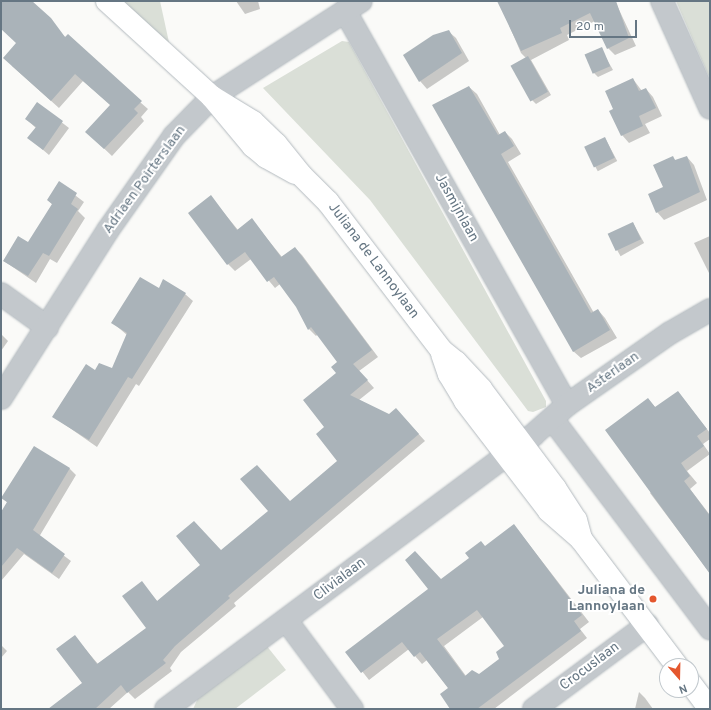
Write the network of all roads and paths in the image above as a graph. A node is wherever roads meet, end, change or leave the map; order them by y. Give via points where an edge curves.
1 (107, 1) edge
2 (662, 1) edge
3 (353, 6) edge
4 (212, 97) junction
5 (710, 108) edge
6 (1, 294) edge
7 (710, 310) edge
8 (47, 327) junction
9 (1, 398) edge
10 (560, 413) junction
11 (514, 449) junction
12 (286, 620) junction
13 (647, 626) junction
14 (710, 628) edge
15 (671, 658) edge
16 (699, 695) edge
17 (172, 707) edge
18 (352, 709) edge
19 (534, 709) edge
20 (710, 709) edge

1 - 4 street, Juliana de Lannoylaan
2 - 5 street
3 - 4 street, Adriaen Poirterslaan
3 - 10 street, Jasmijnlaan
4 - 8 street, Adriaen Poirterslaan via 174,136 108,230
4 - 11 street, Juliana de Lannoylaan via 253,146 266,157 300,175 328,202 441,350 449,374 462,396
6 - 8 street
7 - 10 street, Asterlaan via 670,333
8 - 9 street, Adriaen Poirterslaan
10 - 11 street, Asterlaan
10 - 14 street
11 - 12 street, Clivialaan
11 - 13 street, Juliana de Lannoylaan via 549,511 581,539
12 - 17 street, Clivialaan
12 - 18 street
13 - 15 street, Juliana de Lannoylaan
13 - 19 street, Crocuslaan
16 - 20 street

